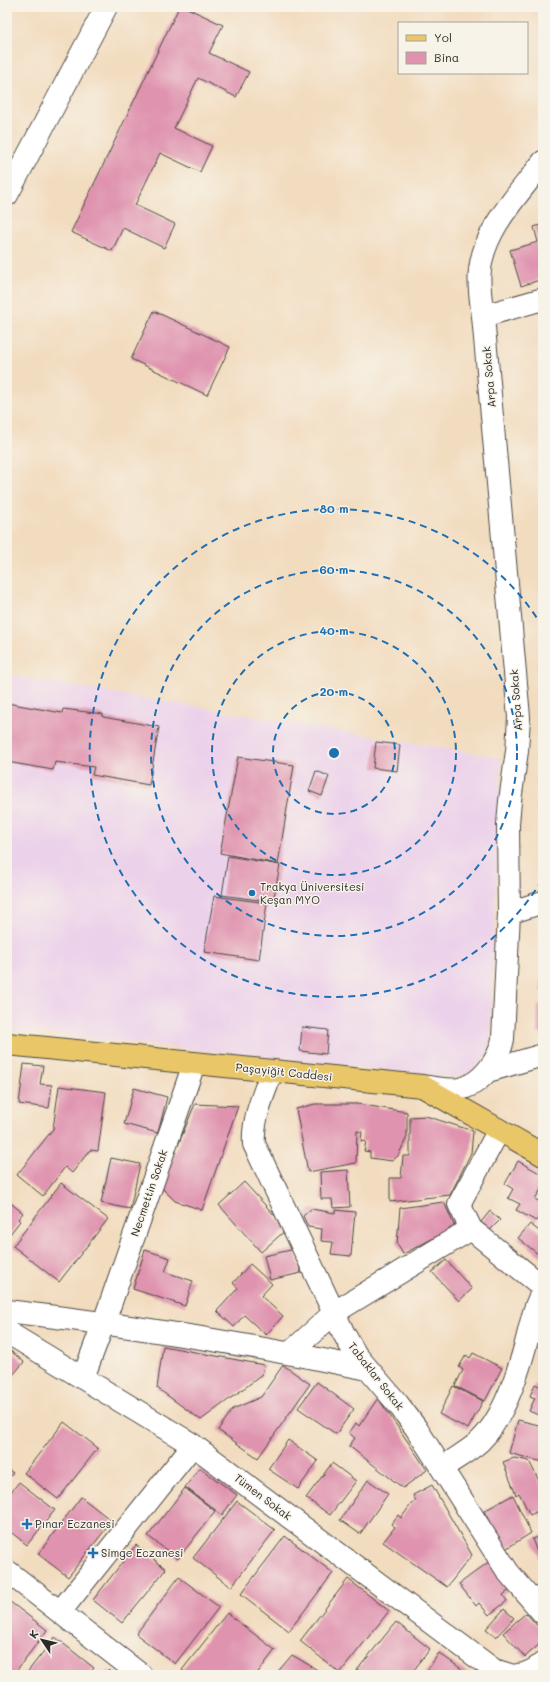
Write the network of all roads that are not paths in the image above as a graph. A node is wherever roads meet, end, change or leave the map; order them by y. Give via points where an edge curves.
1 (106, 7) edge
2 (543, 162) edge
3 (7, 195) edge
4 (543, 299) edge
5 (483, 316) junction
6 (543, 902) edge
7 (509, 913) junction
8 (7, 1044) edge
9 (543, 1056) edge
10 (194, 1064) junction
11 (272, 1071) junction
12 (481, 1076) junction
13 (422, 1086) junction
14 (480, 1119) junction
15 (499, 1130) junction
16 (543, 1155) edge
17 (471, 1229) junction
18 (543, 1287) edge
19 (543, 1292) edge
20 (7, 1311) edge
21 (335, 1312) junction
22 (104, 1322) junction
23 (7, 1332) edge
24 (290, 1352) junction
25 (368, 1369) junction
26 (83, 1378) junction
27 (193, 1445) junction
28 (443, 1467) junction
29 (7, 1571) edge
30 (60, 1612) junction
31 (543, 1613) edge
32 (543, 1662) edge
33 (141, 1675) edge
34 (510, 1675) edge
35 (518, 1675) edge

1 - 3 street
2 - 5 street, Arpa Sokak via 498,222 488,240 480,271
4 - 5 street
5 - 7 street, Arpa Sokak via 519,716 508,824
6 - 7 street
7 - 12 street, Arpa Sokak via 503,1039 498,1055
8 - 10 main road, Paşayiğit Caddesi
9 - 12 street
10 - 11 main road, Paşayiğit Caddesi
10 - 22 street, Necmettin Sokak
11 - 13 main road, Paşayiğit Caddesi
11 - 21 street, Tabaklar Sokak via 255,1122 254,1144
12 - 13 street via 466,1087 457,1089
12 - 14 street, Arpa Sokak via 468,1089 465,1099 469,1109
13 - 14 main road, Paşayiğit Caddesi
14 - 15 main road, Paşayiğit Caddesi
15 - 16 main road, Paşayiğit Caddesi
15 - 17 street via 459,1204
17 - 18 street
17 - 21 street
19 - 28 street via 535,1309 516,1376 499,1413 480,1442
20 - 22 street
21 - 24 street
21 - 25 street, Tabaklar Sokak via 350,1346
22 - 24 street
22 - 26 street, Necmettin Sokak
23 - 26 street, Tümen Sokak
24 - 25 street
25 - 28 street, Tabaklar Sokak via 398,1404
26 - 27 street, Tümen Sokak
27 - 30 street
27 - 34 street, Tümen Sokak via 494,1670
28 - 31 street, Tabaklar Sokak via 508,1572
29 - 30 street
30 - 33 street
32 - 35 street via 524,1675

